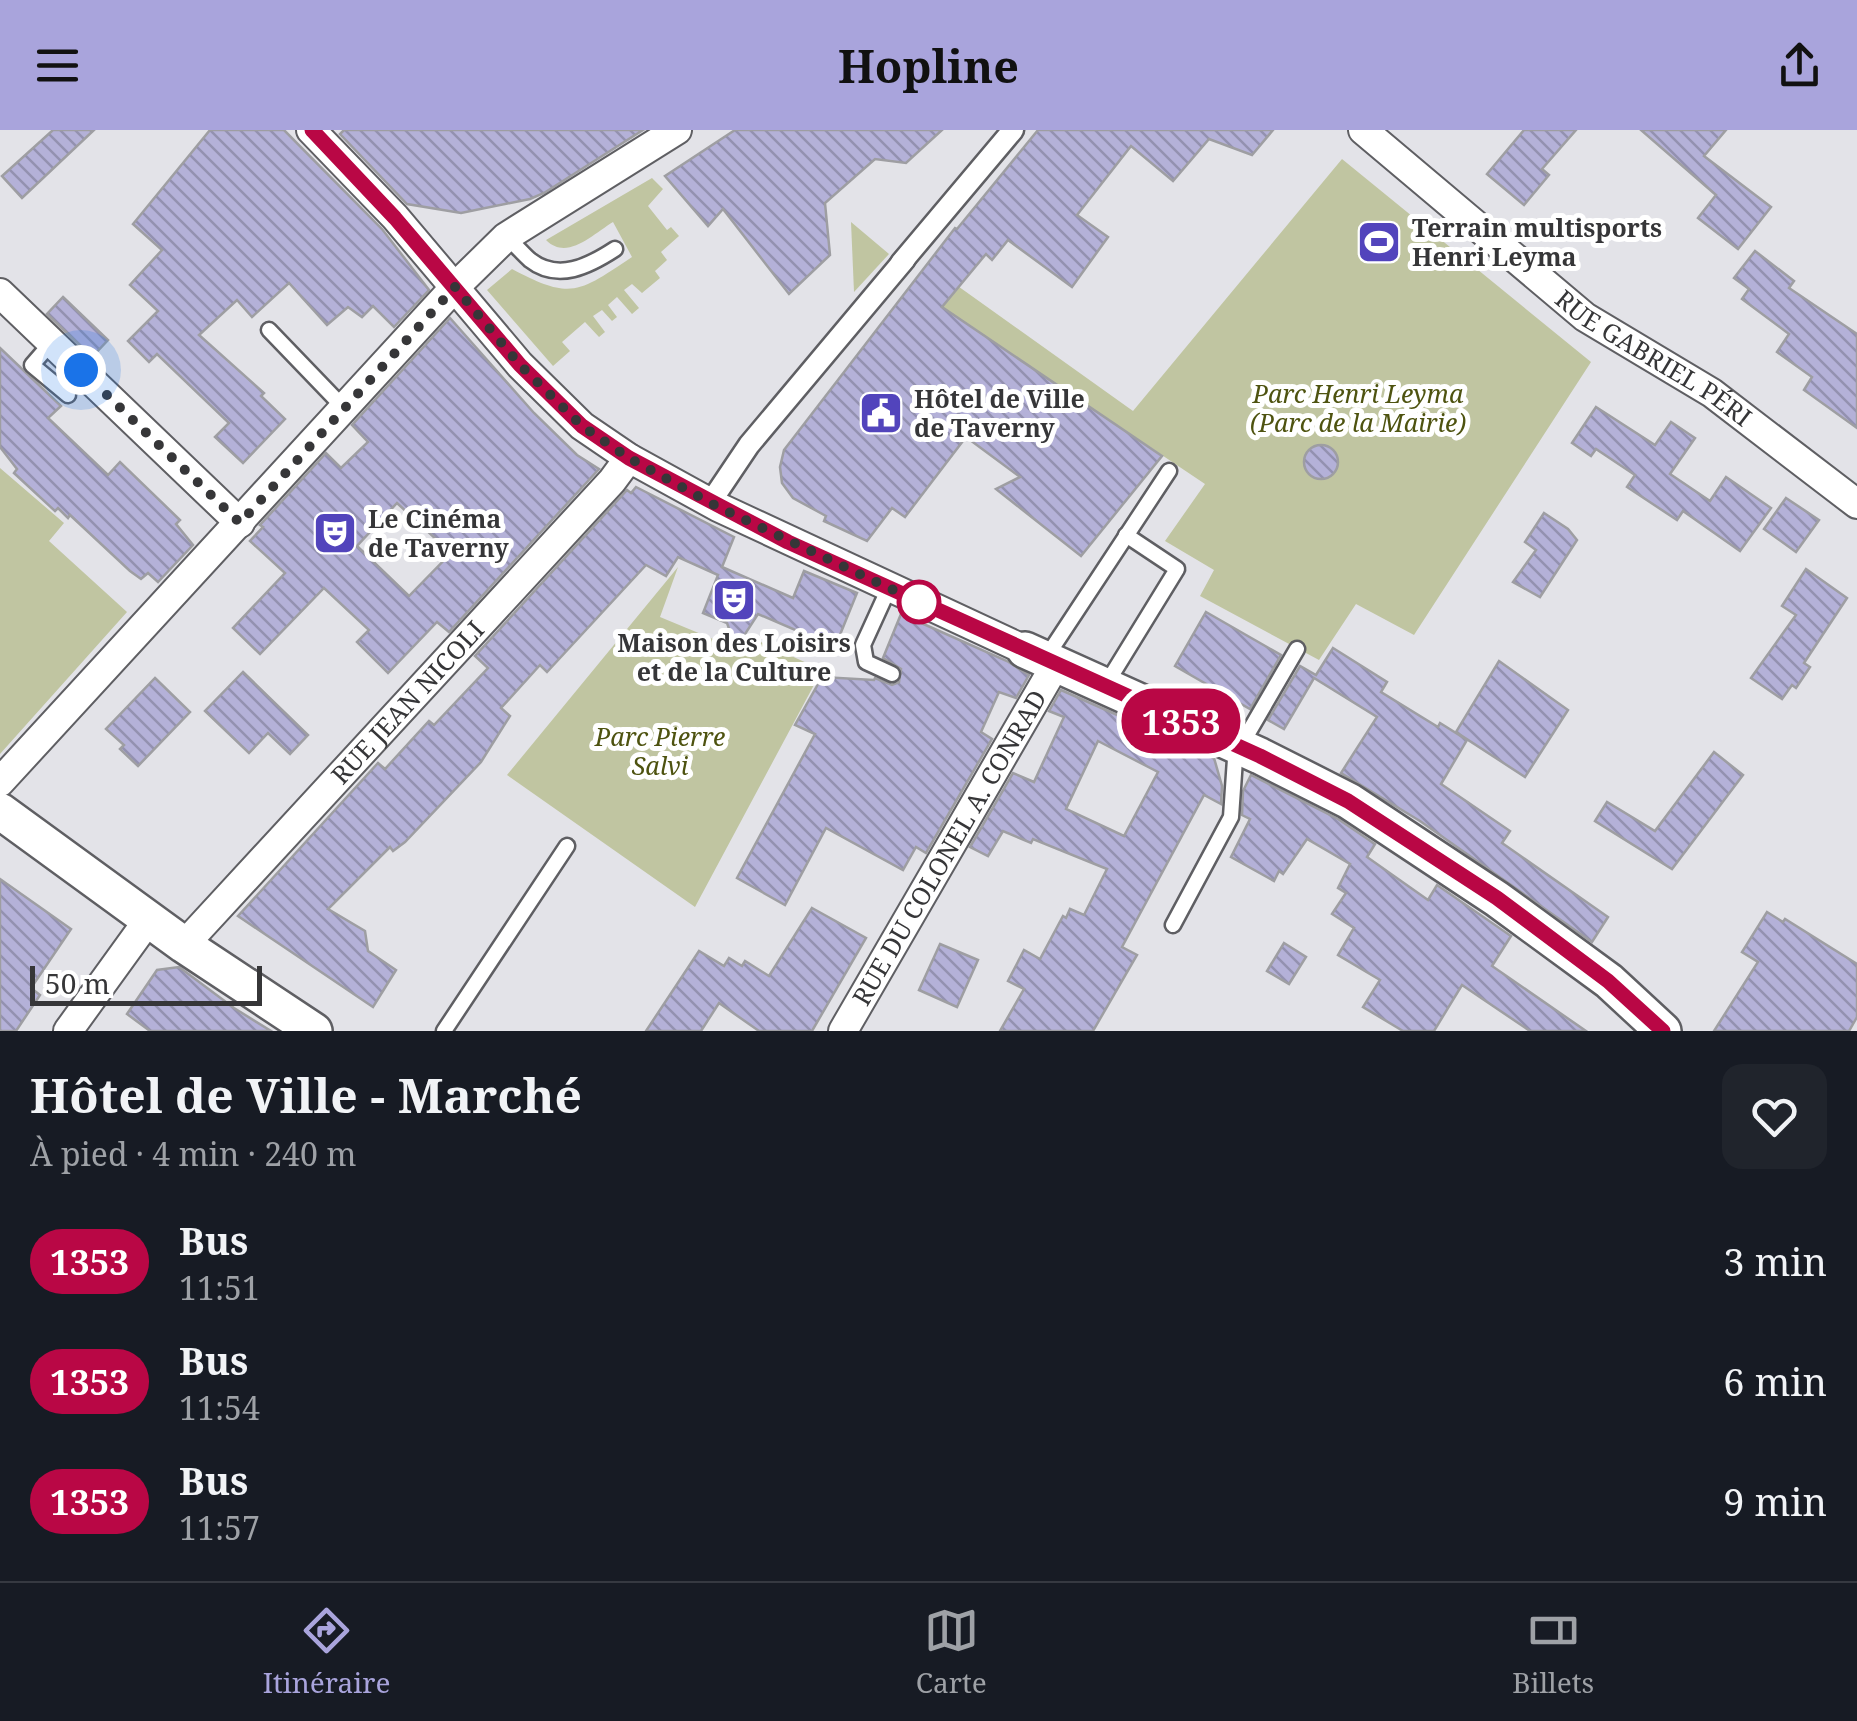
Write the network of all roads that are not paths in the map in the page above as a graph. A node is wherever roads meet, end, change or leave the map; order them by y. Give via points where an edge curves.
1 (312, 130) edge
2 (676, 130) edge
3 (1013, 130) edge
4 (1363, 130) edge
5 (506, 236) junction
6 (615, 250) dead end
7 (455, 287) junction
8 (0, 292) edge
9 (269, 330) dead end
10 (52, 342) junction
11 (68, 395) dead end
12 (345, 408) junction
13 (629, 458) junction
14 (1169, 471) dead end
15 (710, 503) junction
16 (1857, 504) edge
17 (240, 523) junction
18 (1126, 535) junction
19 (889, 588) junction
20 (1297, 649) dead end
21 (1042, 658) junction
22 (892, 674) dead end
23 (1105, 687) junction
24 (1240, 747) junction
25 (0, 782) edge
26 (0, 810) edge
27 (567, 846) dead end
28 (149, 919) junction
29 (1173, 925) dead end
30 (184, 945) junction
31 (1654, 1028) edge
32 (68, 1031) edge
33 (314, 1031) edge
34 (444, 1031) edge
35 (843, 1031) edge

1 - 7 street
2 - 5 street
3 - 15 street via 748,445
4 - 16 street, RUE GABRIEL PÉRI via 1578,312 1712,393
5 - 6 lane via 544,269 561,272
5 - 7 street
7 - 12 street
7 - 13 street via 582,426
8 - 10 street
9 - 12 lane
10 - 11 lane via 32,365
10 - 17 street
12 - 17 street
13 - 15 street
13 - 30 street, RUE JEAN NICOLI
14 - 18 lane
15 - 19 street
17 - 25 street
18 - 21 lane
18 - 23 lane via 1176,569
19 - 21 street
19 - 22 lane via 863,645 866,662
20 - 24 lane
21 - 23 street
21 - 35 street, RUE DU COLONEL A. CONRAD
23 - 24 street
24 - 29 lane via 1231,817
24 - 31 street via 1348,801 1497,898 1608,981
26 - 28 street
27 - 34 lane
28 - 30 street
28 - 32 street
30 - 33 street

